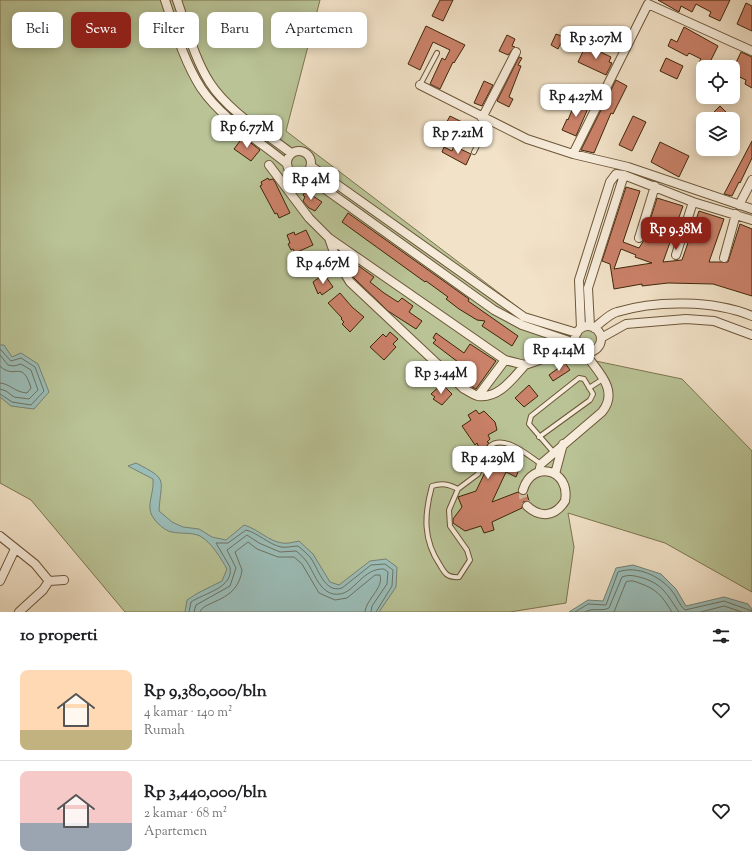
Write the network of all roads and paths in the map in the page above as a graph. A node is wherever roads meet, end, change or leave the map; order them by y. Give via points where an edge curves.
1 (165, 0) edge
2 (177, 0) edge
3 (649, 2) edge
4 (752, 51) edge
5 (516, 52) dead end
6 (437, 53) dead end
7 (420, 85) joint
8 (226, 102) junction
9 (220, 110) junction
10 (486, 119) junction
11 (474, 152) dead end
12 (292, 153) junction
13 (572, 154) junction
14 (286, 163) junction
15 (269, 165) dead end
16 (311, 166) junction
17 (304, 174) junction
18 (624, 175) junction
19 (752, 180) edge
20 (655, 186) junction
21 (693, 202) junction
22 (740, 205) junction
23 (752, 209) edge
24 (736, 214) junction
25 (752, 220) edge
26 (329, 238) junction
27 (639, 238) dead end
28 (676, 255) dead end
29 (724, 258) dead end
30 (752, 316) edge
31 (592, 327) junction
32 (579, 330) junction
33 (752, 335) edge
34 (601, 338) junction
35 (579, 347) junction
36 (505, 360) junction
37 (525, 365) junction
38 (603, 379) junction
39 (589, 388) junction
40 (478, 396) junction
41 (539, 436) junction
42 (563, 444) junction
43 (490, 446) dead end
44 (553, 452) junction
45 (560, 459) junction
46 (484, 460) dead end
47 (540, 468) junction
48 (555, 474) junction
49 (458, 489) junction
50 (523, 490) dead end
51 (527, 506) dead end
52 (0, 536) edge
53 (15, 549) junction
54 (49, 580) junction
55 (64, 580) dead end
56 (0, 581) edge
57 (19, 612) edge

1 - 9 street via 183,52 195,77
2 - 8 street via 201,67 210,84
3 - 4 street
3 - 13 street
5 - 10 street
6 - 7 lane
7 - 10 street
8 - 9 street
8 - 12 street
9 - 14 street
10 - 11 lane
10 - 13 street via 527,140
12 - 14 street
12 - 16 street via 299,150 306,153
13 - 22 street via 628,167
14 - 17 street via 292,174
15 - 26 street via 309,218
16 - 17 street
16 - 32 street via 519,314 545,325
17 - 35 street via 494,310 522,325
18 - 20 street
18 - 31 street via 588,288
18 - 32 street via 616,174 610,182 579,280
19 - 22 street
20 - 21 street
20 - 27 street
21 - 24 street
21 - 28 street
22 - 23 street
24 - 25 street
24 - 29 street
26 - 36 street
26 - 40 street via 337,261 350,282 464,389
30 - 31 street via 705,305 653,306 616,312
31 - 32 street
31 - 34 street
32 - 35 street
33 - 34 street via 714,321 686,318 626,324
34 - 35 street via 596,350 588,353
35 - 37 street
35 - 38 street
36 - 37 street
36 - 40 street
37 - 40 street via 503,389
38 - 39 lane
38 - 42 street via 609,390 606,406
39 - 41 lane via 593,394 590,400
39 - 41 lane via 584,379 580,378 532,416 529,424
41 - 44 lane
42 - 44 street
42 - 45 street
43 - 47 lane via 498,442 507,444
44 - 45 lane
44 - 47 street
45 - 48 street
46 - 49 lane via 478,474
47 - 48 street
47 - 50 street via 528,478
48 - 51 street via 565,486 566,493 560,508 554,512 540,514
49 - 49 lane via 449,510 450,526 467,550 470,560 459,577 452,577 446,575 428,542 427,518 432,486 444,484
52 - 53 street
53 - 54 street via 35,564
53 - 56 street
54 - 55 street
54 - 57 street via 43,590

